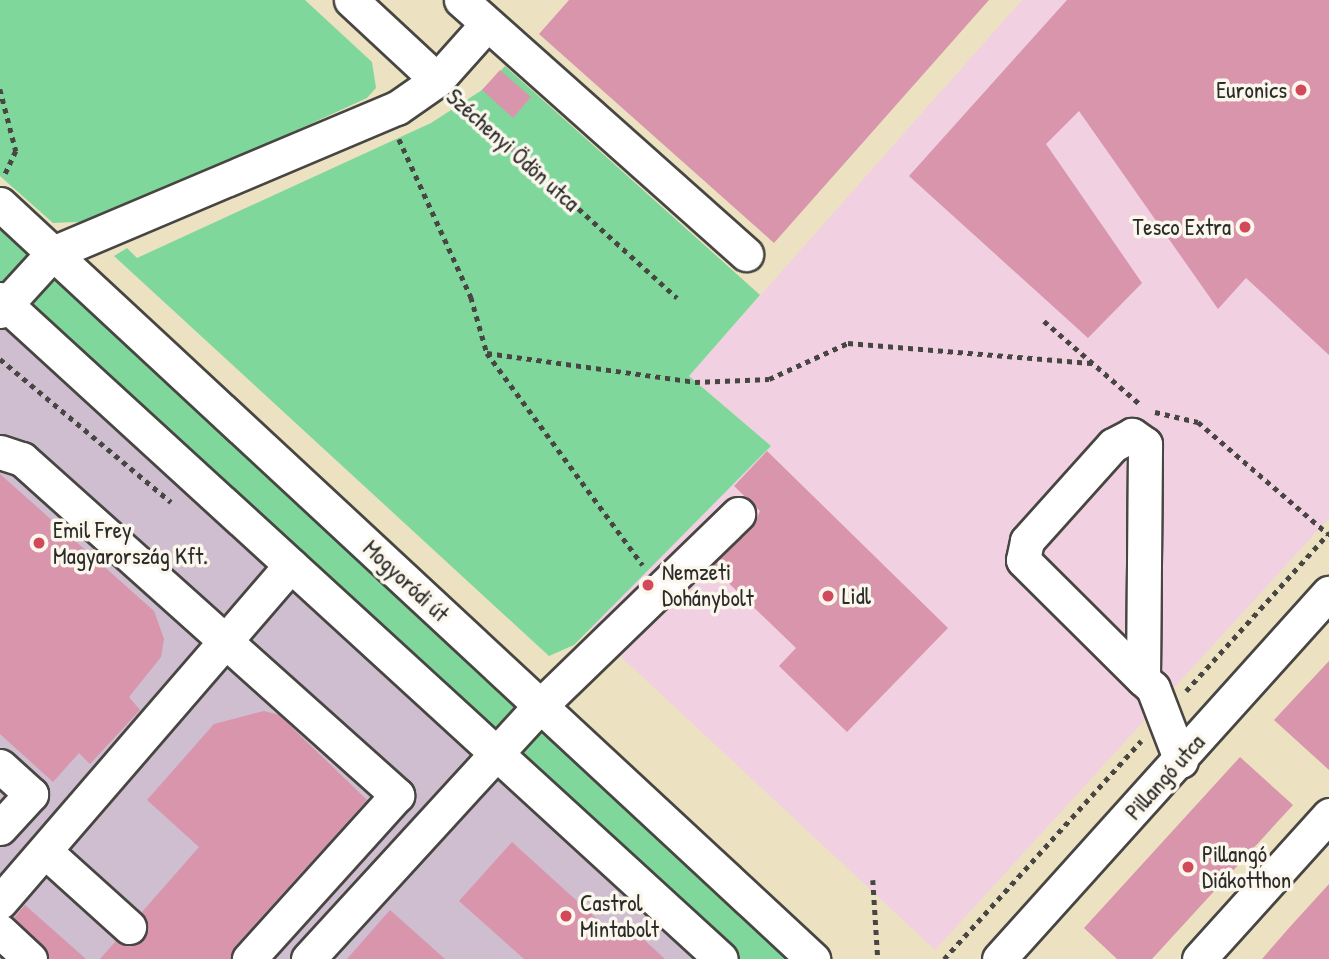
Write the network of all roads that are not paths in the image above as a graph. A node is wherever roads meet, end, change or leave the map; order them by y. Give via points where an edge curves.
1 (351, 0) edge
2 (461, 0) edge
3 (487, 24) junction
4 (437, 80) junction
5 (0, 204) edge
6 (53, 253) junction
7 (746, 254) dead end
8 (2, 305) edge
9 (0, 452) edge
10 (738, 514) dead end
11 (291, 565) junction
12 (1329, 593) edge
13 (225, 645) junction
14 (1143, 679) junction
15 (540, 706) junction
16 (498, 755) junction
17 (1181, 761) junction
18 (0, 766) edge
19 (1329, 815) edge
20 (0, 826) edge
21 (46, 852) junction
22 (0, 902) edge
23 (129, 927) dead end
24 (0, 931) edge
25 (30, 959) edge
26 (248, 959) edge
27 (307, 959) edge
28 (721, 959) edge
29 (813, 959) edge
30 (999, 959) edge
31 (1199, 959) edge

1 - 4 street, Széchenyi Ödön utca
2 - 3 street
3 - 4 street
3 - 7 street
4 - 6 street via 397,108
5 - 6 street, Mogyoródi út
6 - 8 street
6 - 15 street, Mogyoródi út
8 - 11 street
9 - 13 street via 22,459
10 - 15 street via 660,584
11 - 13 street
11 - 16 street
12 - 17 street, Pillangó utca
13 - 21 street
13 - 26 street via 397,795
14 - 14 street via 1023,560 1027,541 1113,444 1132,435 1145,444
14 - 17 street
15 - 16 street
15 - 29 street, Mogyoródi út
16 - 27 street
16 - 28 street
17 - 30 street, Pillangó utca
18 - 20 street via 31,794
19 - 31 street
21 - 22 street
21 - 23 street
24 - 25 street

